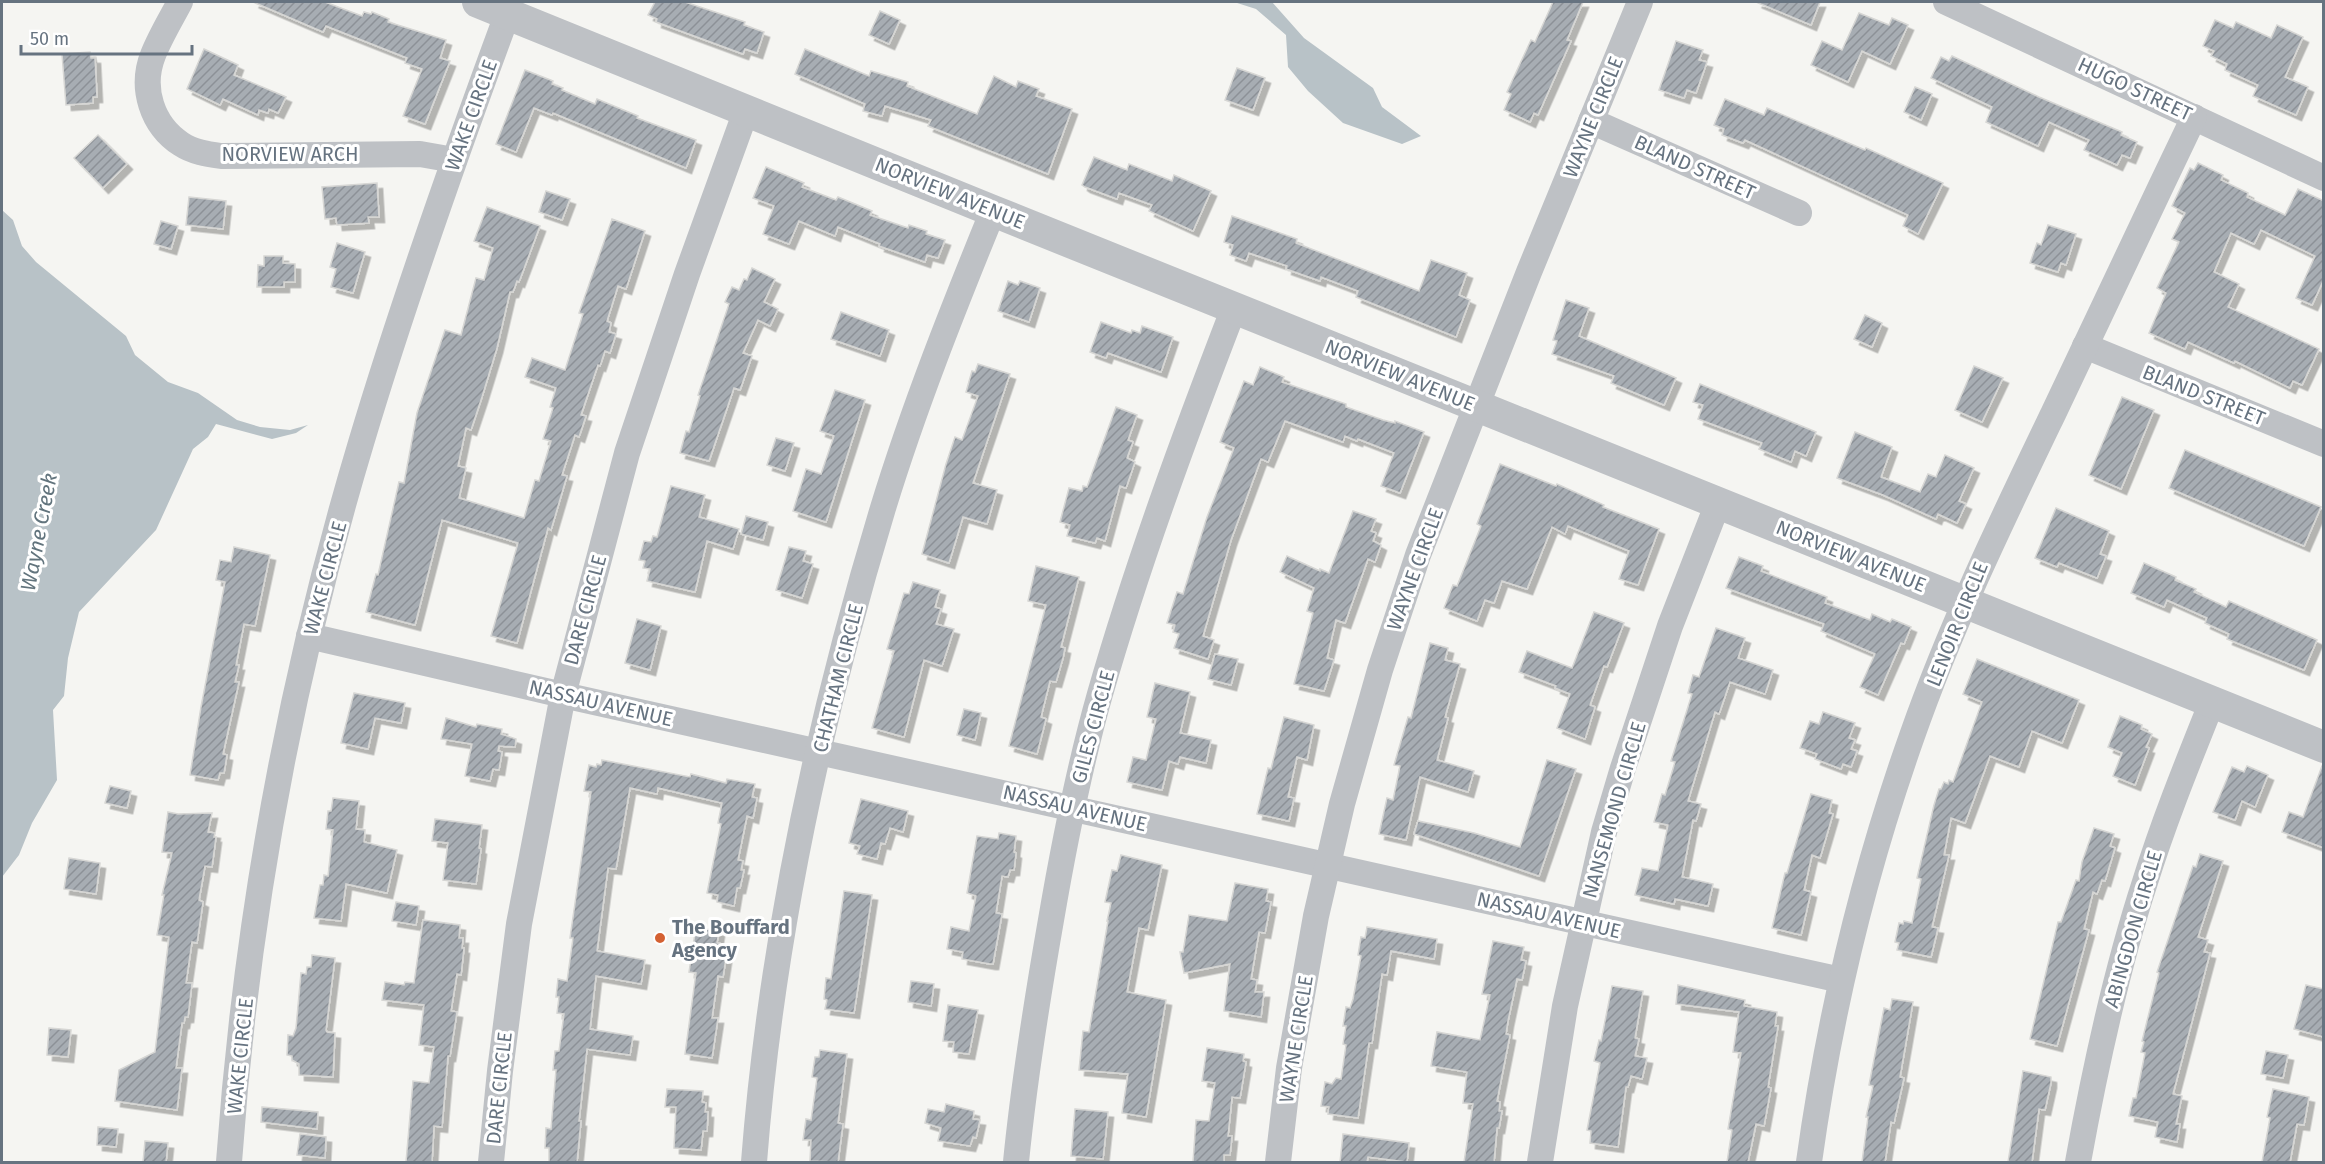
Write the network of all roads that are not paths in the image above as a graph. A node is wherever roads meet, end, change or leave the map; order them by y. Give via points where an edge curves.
1 (180, 2) edge
2 (478, 2) edge
3 (1640, 2) edge
4 (1946, 2) edge
5 (507, 15) junction
6 (746, 111) junction
7 (2194, 117) junction
8 (1591, 122) junction
9 (454, 160) junction
10 (2324, 178) edge
11 (993, 212) junction
12 (1799, 213) dead end
13 (1234, 308) junction
14 (2085, 346) junction
15 (1478, 406) junction
16 (2324, 444) edge
17 (1718, 503) junction
18 (1964, 602) junction
19 (309, 636) junction
20 (563, 695) junction
21 (2212, 702) junction
22 (2324, 747) edge
23 (820, 751) junction
24 (1073, 807) junction
25 (1327, 865) junction
26 (1583, 923) junction
27 (1841, 980) junction
28 (229, 1162) edge
29 (491, 1162) edge
30 (754, 1162) edge
31 (1016, 1162) edge
32 (1278, 1162) edge
33 (1540, 1162) edge
34 (1809, 1162) edge
35 (2078, 1162) edge

1 - 9 street, NORVIEW ARCH via 152,56 147,77 154,115 182,145 221,156 420,154
2 - 5 street, NORVIEW AVENUE
3 - 8 street, WAYNE CIRCLE
4 - 7 street, HUGO STREET
5 - 6 street, NORVIEW AVENUE
5 - 9 street, WAKE CIRCLE
6 - 11 street, NORVIEW AVENUE
6 - 20 street, DARE CIRCLE via 634,433
7 - 10 street, HUGO STREET
7 - 14 street, LENOIR CIRCLE
8 - 12 street, BLAND STREET
8 - 15 street, WAYNE CIRCLE
9 - 19 street, WAKE CIRCLE via 360,445
11 - 13 street, NORVIEW AVENUE
11 - 23 street, CHATHAM CIRCLE via 940,342 883,508
13 - 15 street, NORVIEW AVENUE
13 - 24 street, GILES CIRCLE via 1133,583 1099,696
14 - 16 street, BLAND STREET
14 - 18 street, LENOIR CIRCLE
15 - 17 street, NORVIEW AVENUE
15 - 25 street, WAYNE CIRCLE via 1418,555 1380,670
17 - 18 street, NORVIEW AVENUE
17 - 26 street, NANSEMOND CIRCLE via 1670,626 1623,768
18 - 21 street, NORVIEW AVENUE
18 - 27 street, LENOIR CIRCLE via 1912,736 1880,834
19 - 20 street, NASSAU AVENUE
19 - 28 street, WAKE CIRCLE via 260,888
20 - 23 street, NASSAU AVENUE
20 - 29 street, DARE CIRCLE via 519,924
21 - 22 street, NORVIEW AVENUE
21 - 35 street, ABINGDON CIRCLE via 2174,798 2131,927 2093,1080
23 - 24 street, NASSAU AVENUE
23 - 30 street, CHATHAM CIRCLE via 798,851 771,1011
24 - 25 street, NASSAU AVENUE
24 - 31 street, GILES CIRCLE via 1040,980
25 - 26 street, NASSAU AVENUE
25 - 32 street, WAYNE CIRCLE via 1292,1056
26 - 27 street, NASSAU AVENUE
26 - 33 street, NANSEMOND CIRCLE via 1565,1006
27 - 34 street, LENOIR CIRCLE

